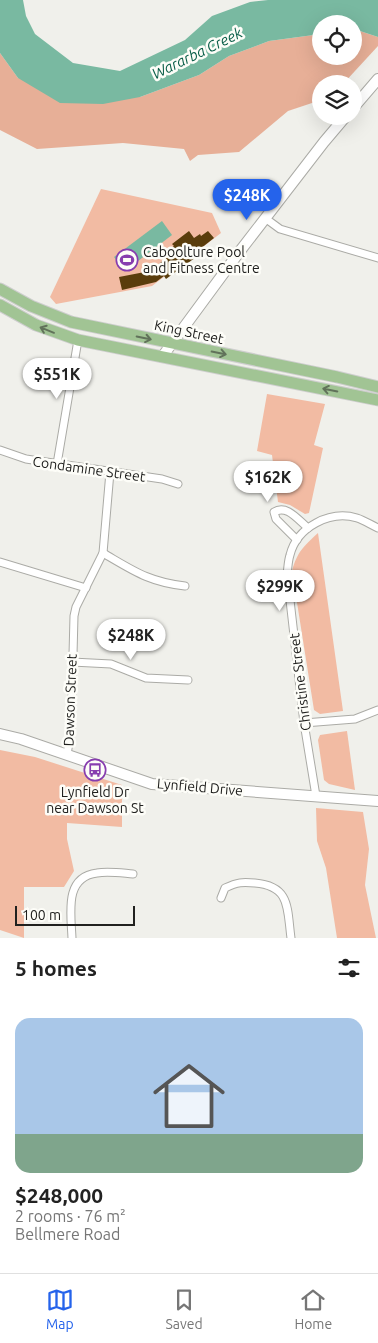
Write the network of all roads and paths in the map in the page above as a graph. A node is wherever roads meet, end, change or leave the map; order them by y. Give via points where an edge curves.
1 (378, 79) edge
2 (362, 98) edge
3 (338, 125) edge
4 (265, 218) junction
5 (378, 258) edge
6 (0, 289) edge
7 (0, 305) edge
8 (78, 340) junction
9 (172, 344) junction
10 (162, 357) junction
11 (378, 387) edge
12 (378, 400) edge
13 (0, 450) edge
14 (56, 464) junction
15 (110, 472) junction
16 (178, 484) dead end
17 (308, 528) junction
18 (378, 528) edge
19 (297, 540) junction
20 (103, 553) junction
21 (0, 562) edge
22 (185, 586) dead end
23 (86, 588) junction
24 (72, 662) junction
25 (188, 680) dead end
26 (378, 710) edge
27 (304, 723) junction
28 (0, 734) edge
29 (67, 754) junction
30 (316, 796) junction
31 (378, 801) edge
32 (133, 874) dead end
33 (221, 898) dead end
34 (72, 938) edge
35 (291, 938) edge

1 - 2 street
3 - 4 street
4 - 5 street via 280,229
4 - 9 street
6 -> 9 main road, King Street via 59,318
8 -> 7 main road via 36,325
8 - 10 main road
8 - 14 street
9 - 10 street
9 -> 11 main road, King Street
12 -> 10 main road
13 - 14 street, Condamine Street via 26,460
14 - 15 street, Condamine Street
15 - 16 street, Condamine Street
15 - 20 street, Dawson Street
17 - 18 street, Christine Street via 323,520 343,516 358,518
17 - 19 street, Christine Street
17 - 19 street via 286,510 274,512 276,519
19 - 27 street, Christine Street via 290,554 287,574
20 - 22 street via 149,579
20 - 23 street, Dawson Street
21 - 23 street
23 - 24 street, Dawson Street via 74,616
24 - 25 street via 110,664 146,678
24 - 29 street, Dawson Street via 71,732
26 - 27 street via 355,719
27 - 30 street, Christine Street
28 - 29 street, Lynfield Drive
29 - 30 street, Lynfield Drive via 152,784
30 - 31 street, Lynfield Drive
32 - 34 street via 98,873 86,875 76,883 71,899
33 - 35 street via 225,888 238,882 274,887 286,903

